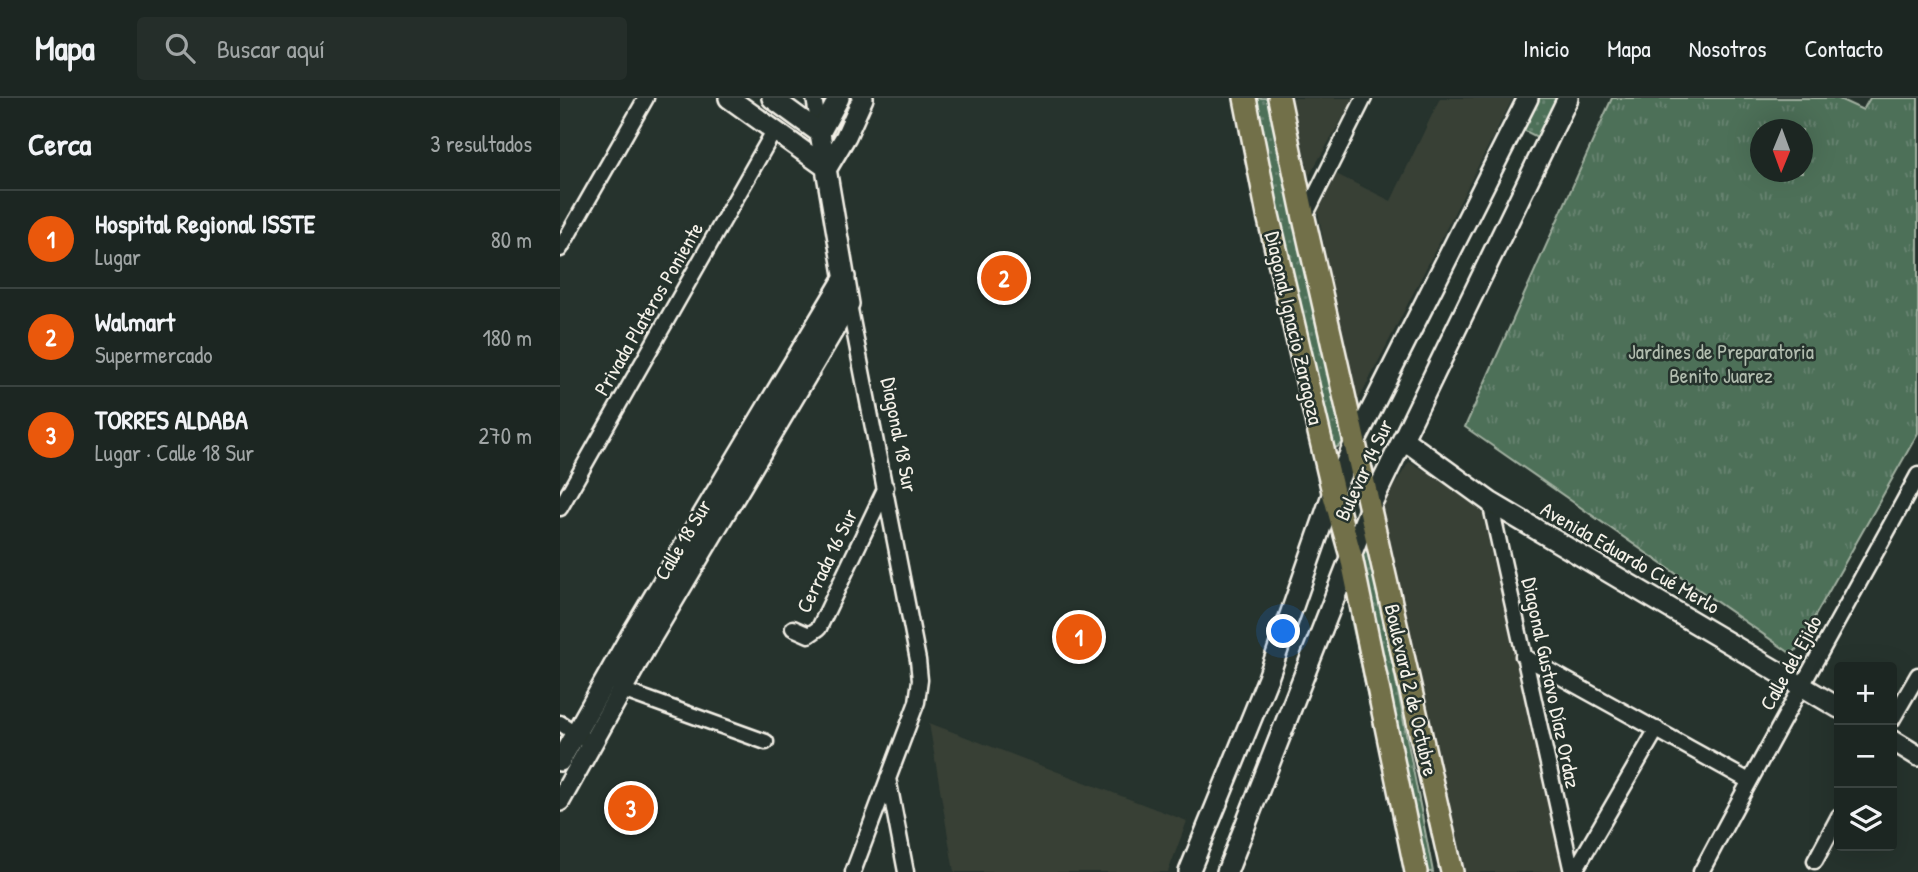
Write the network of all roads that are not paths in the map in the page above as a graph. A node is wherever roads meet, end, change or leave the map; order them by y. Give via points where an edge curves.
1 (646, 98) edge
2 (729, 98) edge
3 (772, 98) edge
4 (814, 98) edge
5 (839, 98) edge
6 (863, 98) edge
7 (1245, 98) edge
8 (1279, 98) edge
9 (1364, 98) edge
10 (1528, 98) edge
11 (1568, 98) edge
12 (774, 131) junction
13 (820, 134) junction
14 (827, 169) junction
15 (1304, 218) junction
16 (560, 249) edge
17 (845, 277) junction
18 (849, 304) junction
19 (1403, 439) junction
20 (1355, 442) junction
21 (1918, 475) edge
22 (886, 486) junction
23 (1333, 492) junction
24 (1490, 502) junction
25 (1370, 507) junction
26 (560, 508) edge
27 (1351, 556) junction
28 (793, 628) dead end
29 (640, 639) junction
30 (1523, 656) junction
31 (1918, 675) edge
32 (1803, 687) junction
33 (622, 690) junction
34 (1834, 705) edge
35 (1897, 711) edge
36 (1657, 729) junction
37 (575, 733) edge
38 (766, 742) dead end
39 (1897, 743) edge
40 (1918, 757) edge
41 (560, 761) edge
42 (888, 777) junction
43 (1749, 781) junction
44 (560, 801) edge
45 (1834, 825) edge
46 (1815, 861) dead end
47 (1412, 868) edge
48 (853, 872) edge
49 (906, 872) edge
50 (1189, 872) edge
51 (1227, 872) edge
52 (1452, 872) edge
53 (1573, 872) edge
54 (1701, 872) edge

1 - 16 street
2 - 12 street
3 - 13 street
4 - 13 street, Diagonal 18 Sur
5 - 13 street
6 - 14 street
7 - 23 main road, Diagonal Ignacio Zaragoza
8 - 15 main road, Diagonal Ignacio Zaragoza
9 - 15 street
10 - 20 street, Bulevar 14 Sur
11 - 19 street, Bulevar 14 Sur
12 - 14 street
12 - 26 street, Privada Plateros Poniente
13 - 14 street, Diagonal 18 Sur
14 - 17 street, Diagonal 18 Sur
15 - 20 main road, Diagonal Ignacio Zaragoza
17 - 18 street, Diagonal 18 Sur
17 - 29 street, Calle 18 Sur
18 - 22 street, Diagonal 18 Sur
18 - 29 street, Calle 18 Sur
19 - 24 street, Avenida Eduardo Cué Merlo
19 - 25 street, Bulevar 14 Sur
20 - 23 street, Bulevar 14 Sur
20 - 25 main road, Diagonal Ignacio Zaragoza
21 - 32 street, Calle del Ejido
22 - 28 street, Cerrada 16 Sur via 819,628 809,635
22 - 42 street, Diagonal 18 Sur via 920,680 917,702
23 - 27 main road, Diagonal Ignacio Zaragoza
23 - 50 street, Bulevar 14 Sur via 1268,678
24 - 30 street, Diagonal Gustavo Díaz Ordaz
24 - 32 street, Avenida Eduardo Cué Merlo
25 - 27 street, Bulevar 14 Sur
25 - 52 main road, Boulevard 2 de Octubre
27 - 47 main road, Boulevard 2 de Octubre
27 - 51 street, Bulevar 14 Sur
29 - 33 street, Calle 18 Sur
29 - 37 street, Calle 18 Sur
30 - 36 street
30 - 53 street, Diagonal Gustavo Díaz Ordaz
31 - 35 street
32 - 34 street, Avenida Eduardo Cué Merlo
32 - 43 street, Calle del Ejido
33 - 37 street, Calle 18 Sur
33 - 38 street
36 - 43 street
36 - 53 street
37 - 41 street, Calle 18 Sur
37 - 44 street, Calle 18 Sur
39 - 40 street
42 - 48 street, Diagonal 18 Sur
42 - 49 street
43 - 54 street, Calle del Ejido
45 - 46 street

